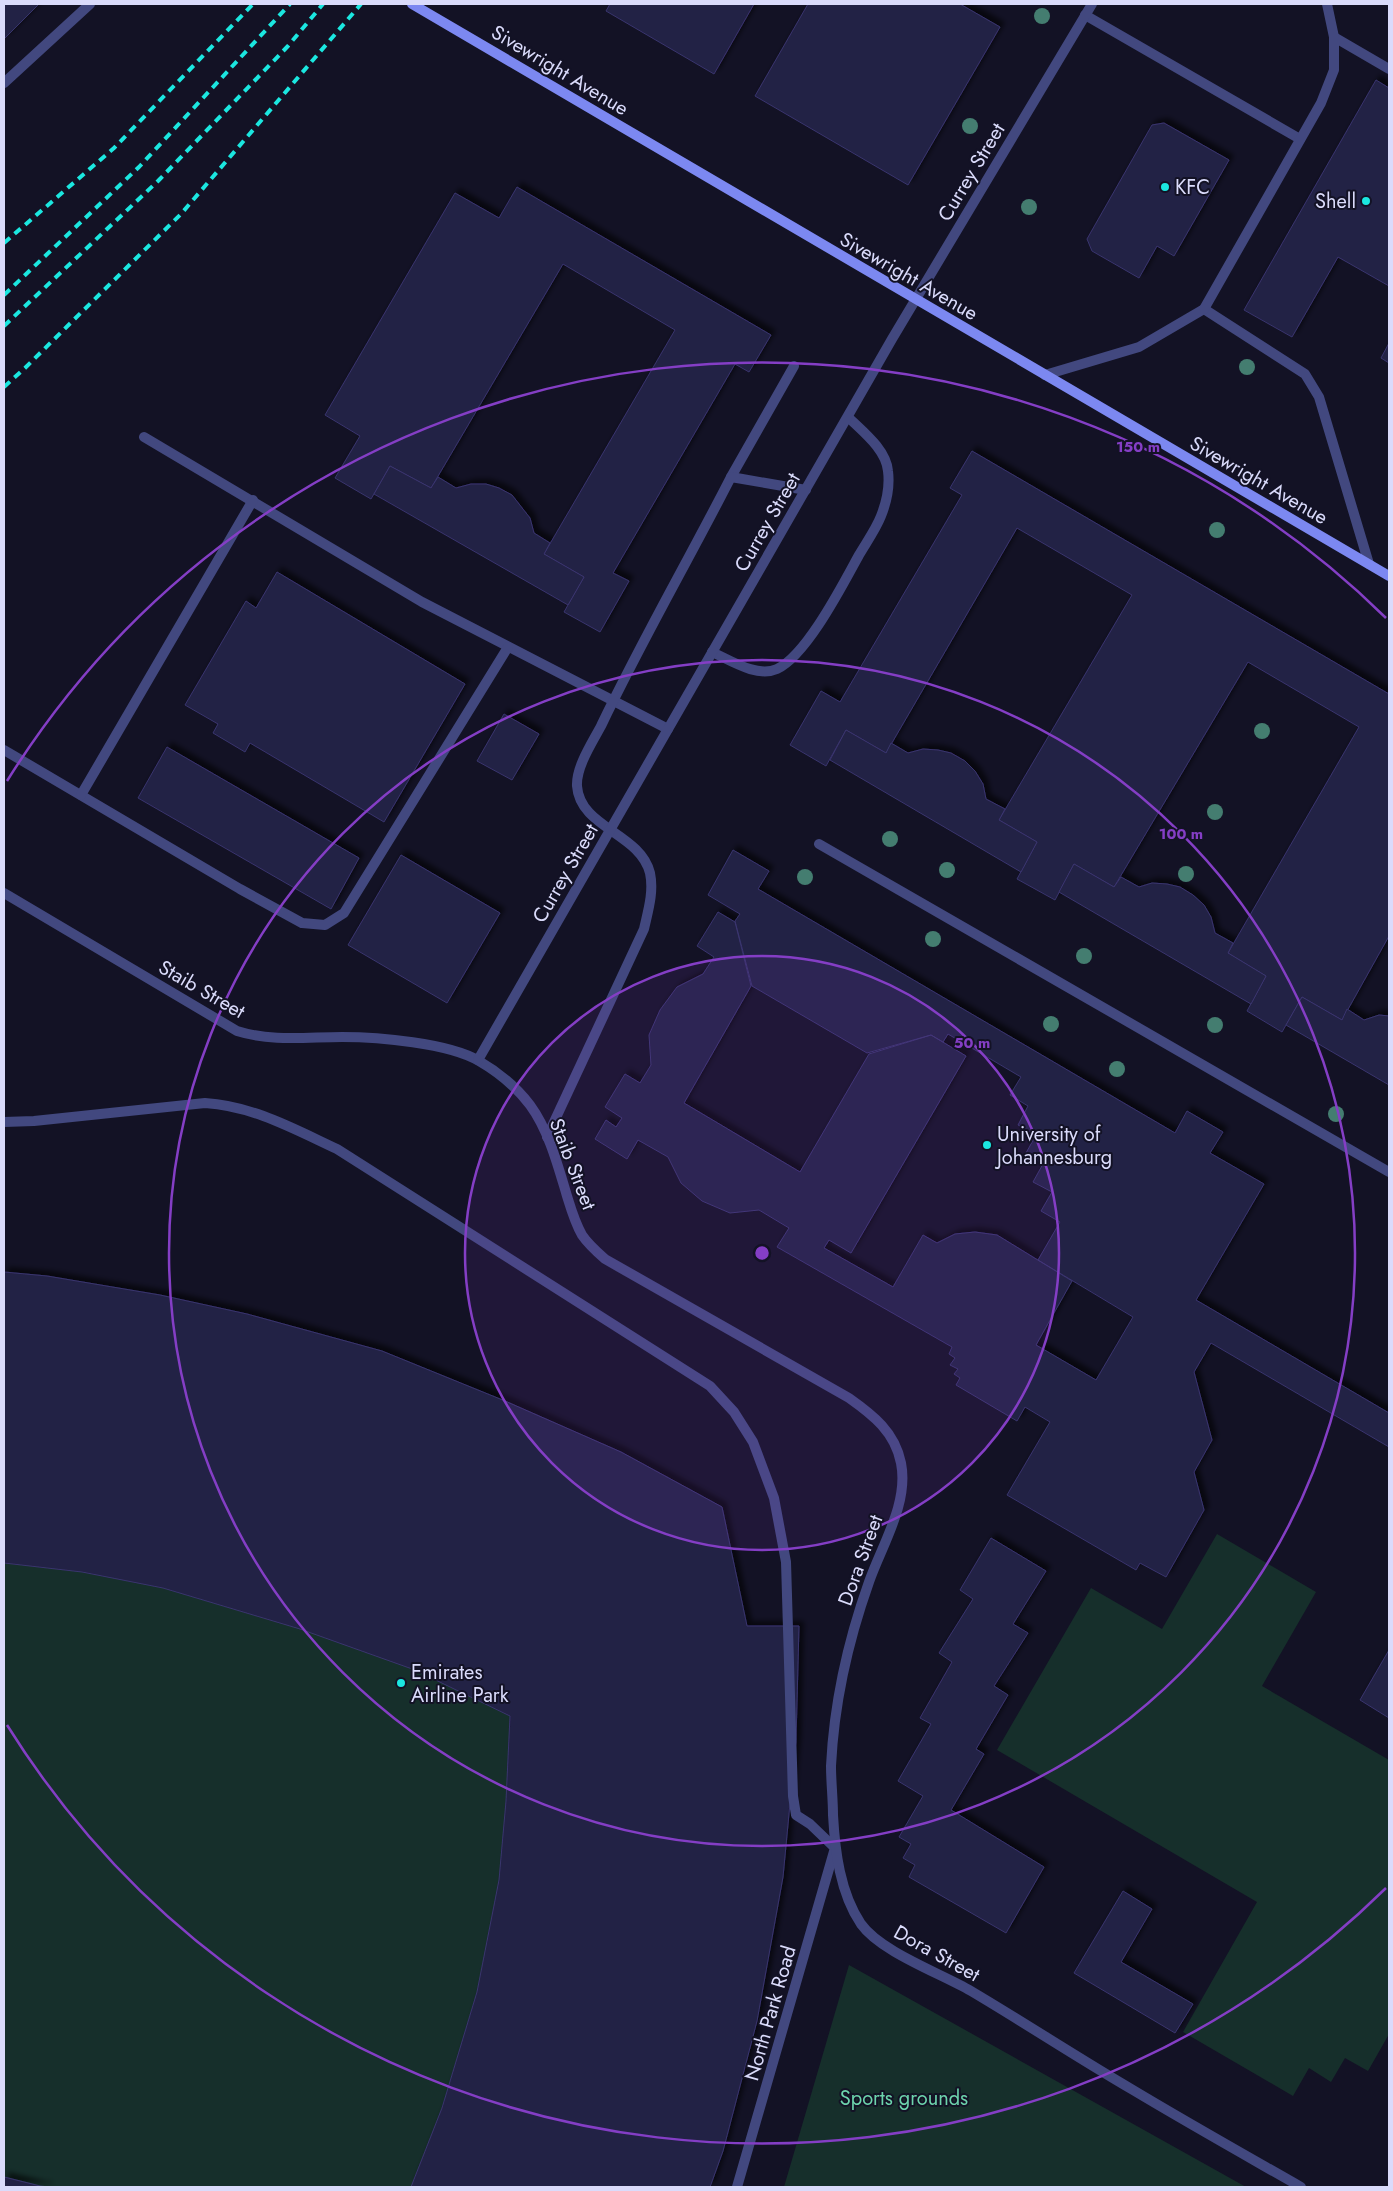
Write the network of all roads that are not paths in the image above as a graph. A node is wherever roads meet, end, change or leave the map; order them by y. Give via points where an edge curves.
1 (90, 4) edge
2 (412, 4) edge
3 (1092, 4) edge
4 (1327, 4) edge
5 (1085, 15) junction
6 (1334, 37) junction
7 (1389, 69) edge
8 (4, 83) edge
9 (1300, 139) junction
10 (915, 300) junction
11 (1204, 309) junction
12 (794, 366) dead end
13 (1045, 375) junction
14 (848, 417) junction
15 (144, 437) dead end
16 (731, 477) junction
17 (806, 490) junction
18 (254, 500) junction
19 (1369, 564) junction
20 (1389, 576) edge
21 (508, 647) junction
22 (712, 652) junction
23 (614, 699) junction
24 (668, 729) junction
25 (4, 750) edge
26 (81, 795) junction
27 (611, 829) junction
28 (819, 844) dead end
29 (4, 893) edge
30 (478, 1060) junction
31 (4, 1122) edge
32 (547, 1137) junction
33 (1389, 1172) edge
34 (893, 1439) joint
35 (835, 1848) junction
36 (737, 2187) edge
37 (1301, 2187) edge

1 - 8 street
2 - 10 main road, Sivewright Avenue
3 - 5 street, Currey Street
4 - 6 street
5 - 9 street
5 - 10 street, Currey Street
6 - 7 street
6 - 9 street via 1334,70 1322,103
9 - 11 street
10 - 13 main road, Sivewright Avenue
10 - 14 street, Currey Street
11 - 13 street via 1139,347
11 - 19 street via 1305,374 1319,397
12 - 16 street
13 - 19 main road, Sivewright Avenue
14 - 17 street, Currey Street
14 - 22 street via 879,449 888,469 889,491 880,518 825,615 796,653 777,669 750,668
15 - 18 street
16 - 17 street
16 - 23 street
17 - 22 street, Currey Street
18 - 21 street via 422,602
18 - 26 street
19 - 20 main road, Sivewright Avenue
21 - 23 street
21 - 26 street via 344,913 325,925 302,923
22 - 24 street, Currey Street
23 - 24 street
23 - 27 street via 581,766 577,784 580,800 590,814
24 - 27 street, Currey Street
25 - 26 street
27 - 30 street, Currey Street
27 - 32 street via 636,849 645,861 650,874 649,906 644,930
28 - 33 street
29 - 30 street, Staib Street via 237,1031 286,1039 344,1036 401,1041 440,1047
30 - 32 street, Staib Street via 504,1078 530,1106
31 - 35 street via 204,1103 228,1105 280,1122 337,1149 710,1386 734,1412 753,1442 774,1498 786,1562 796,1814
32 - 34 street, Staib Street via 582,1235 605,1259 849,1398 884,1426
34 - 35 street, Dora Street via 901,1464 902,1487 850,1639 837,1704 831,1767
35 - 36 street, North Park Road
35 - 37 street, Dora Street via 850,1902 862,1925 883,1944 969,1990 1132,2090

